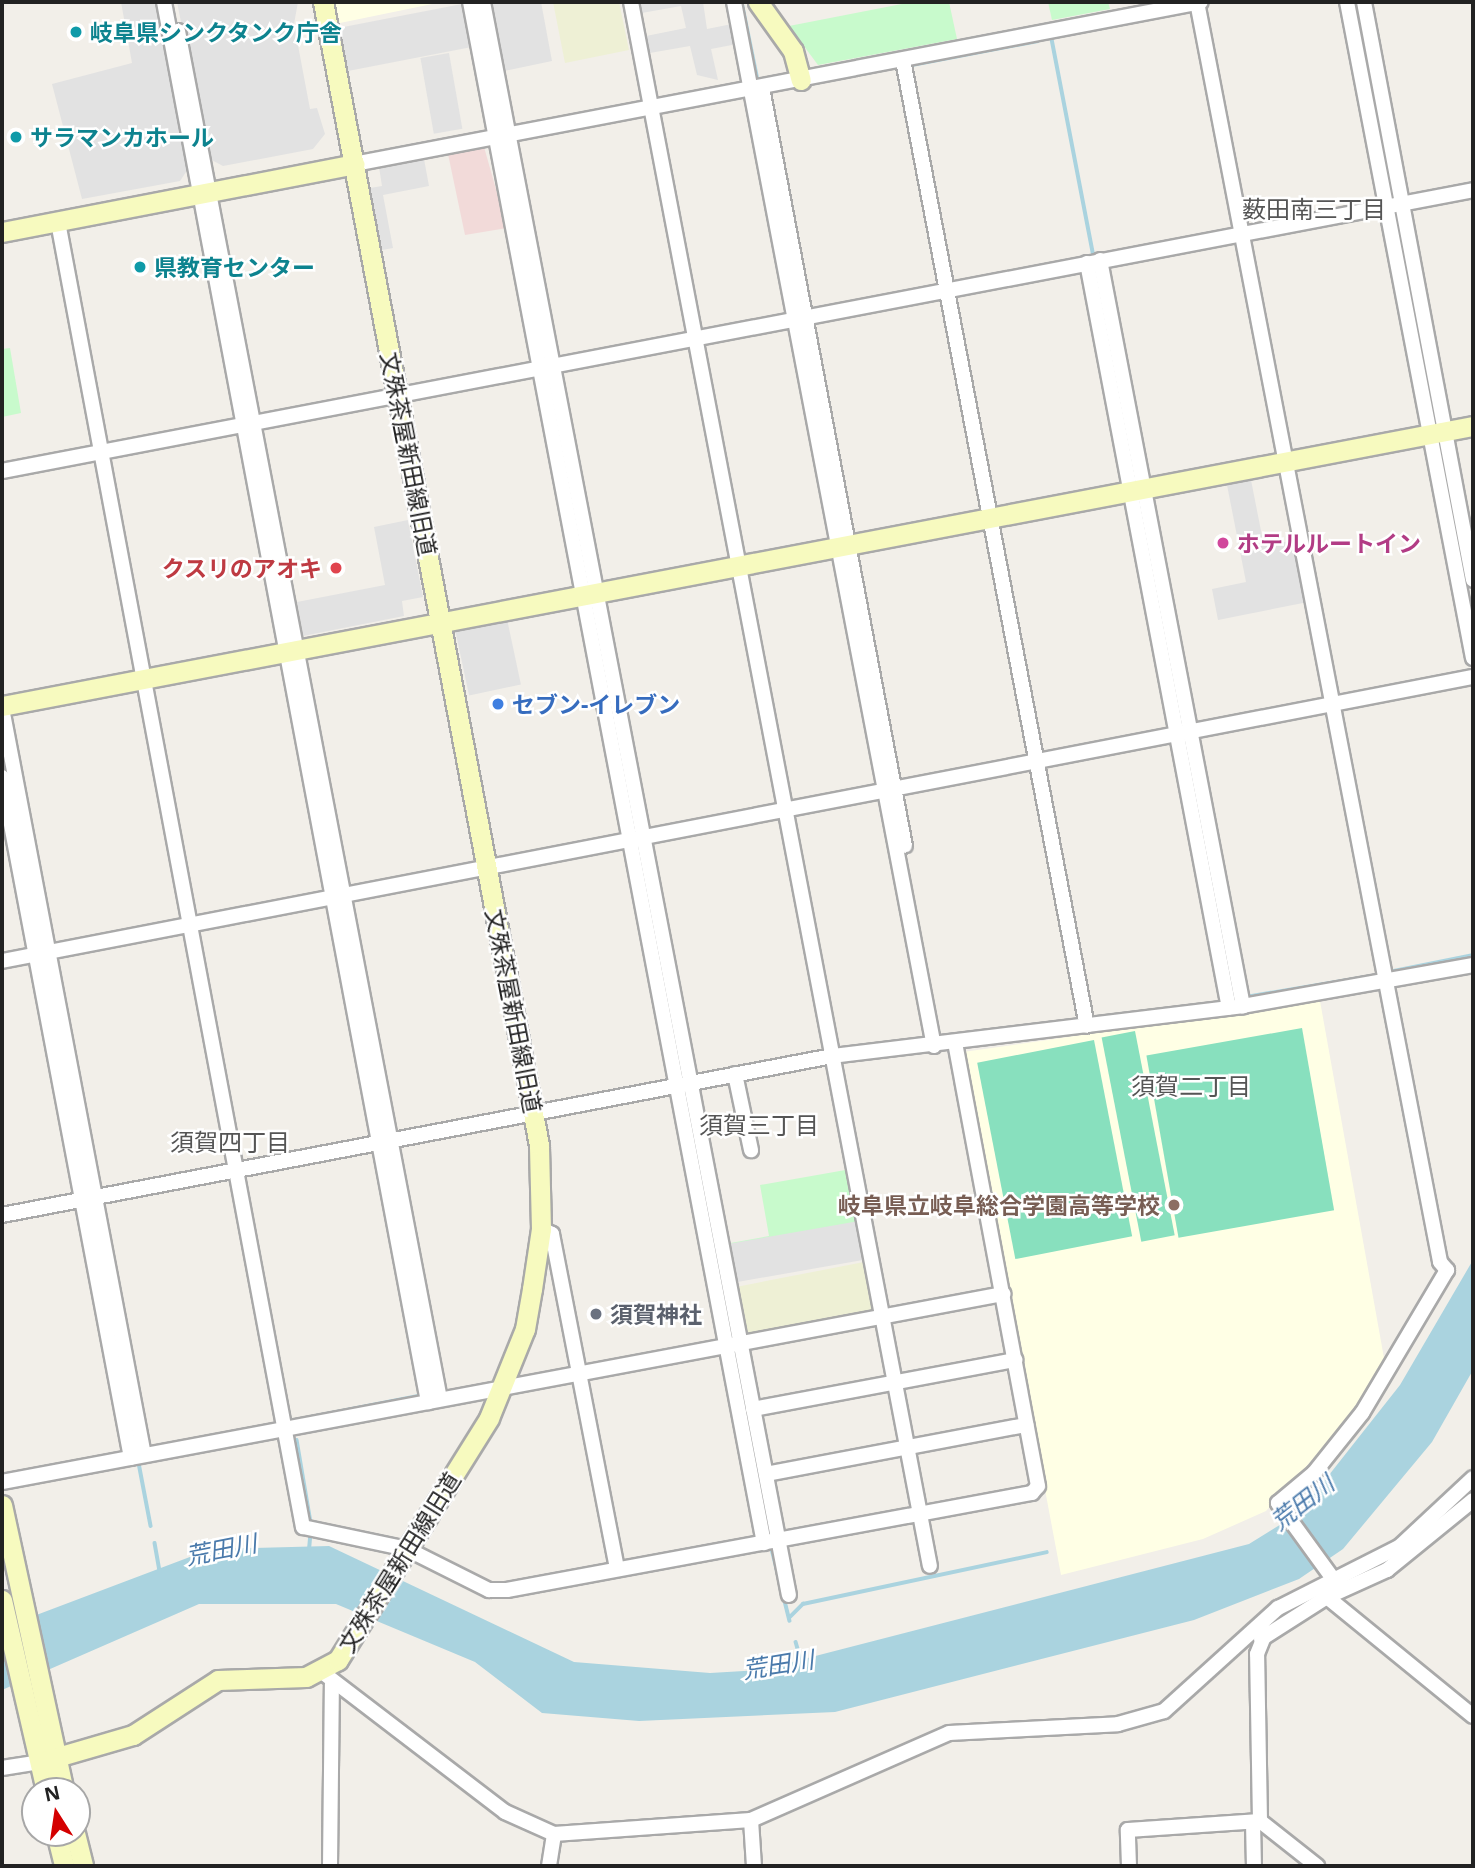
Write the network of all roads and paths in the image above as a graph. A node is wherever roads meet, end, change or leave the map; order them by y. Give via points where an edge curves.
1 (164, 2) edge
2 (173, 2) edge
3 (323, 2) edge
4 (470, 2) edge
5 (483, 2) edge
6 (631, 2) edge
7 (734, 2) edge
8 (758, 2) edge
9 (1199, 2) edge
10 (1347, 2) edge
11 (1364, 2) edge
12 (903, 60) junction
13 (801, 80) junction
14 (756, 88) junction
15 (652, 109) junction
16 (503, 137) junction
17 (354, 164) junction
18 (1473, 190) edge
19 (205, 192) junction
20 (1402, 203) junction
21 (1385, 206) junction
22 (58, 222) junction
23 (2, 232) edge
24 (1244, 232) junction
25 (1094, 262) junction
26 (945, 289) junction
27 (798, 318) junction
28 (691, 337) junction
29 (546, 367) junction
30 (398, 395) junction
31 (249, 424) junction
32 (1473, 426) edge
33 (1437, 433) junction
34 (102, 452) junction
35 (1288, 461) junction
36 (2, 471) edge
37 (1138, 489) junction
38 (992, 517) junction
39 (843, 545) junction
40 (739, 566) junction
41 (1473, 580) edge
42 (590, 593) junction
43 (442, 621) junction
44 (292, 651) junction
45 (1473, 659) edge
46 (1473, 677) edge
47 (145, 679) junction
48 (1334, 703) junction
49 (2, 707) edge
50 (1184, 732) junction
51 (1038, 761) junction
52 (2, 777) edge
53 (889, 787) junction
54 (785, 809) junction
55 (636, 837) junction
56 (486, 867) junction
57 (338, 894) junction
58 (192, 923) junction
59 (42, 953) junction
60 (2, 961) edge
61 (1473, 965) edge
62 (1388, 982) junction
63 (1236, 1007) junction
64 (1087, 1026) junction
65 (944, 1044) junction
66 (832, 1056) junction
67 (735, 1074) junction
68 (691, 1083) junction
69 (676, 1086) junction
70 (534, 1114) junction
71 (385, 1142) junction
72 (751, 1150) dead end
73 (238, 1170) junction
74 (89, 1199) junction
75 (2, 1215) edge
76 (541, 1229) junction
77 (1003, 1294) junction
78 (881, 1317) junction
79 (734, 1345) junction
80 (1014, 1360) junction
81 (581, 1372) junction
82 (895, 1384) junction
83 (506, 1387) junction
84 (434, 1400) junction
85 (753, 1409) junction
86 (1026, 1425) junction
87 (288, 1429) junction
88 (907, 1447) junction
89 (137, 1457) junction
90 (766, 1474) junction
91 (1473, 1478) edge
92 (2, 1482) edge
93 (1473, 1491) edge
94 (1473, 1500) edge
95 (2, 1505) edge
96 (1441, 1511) junction
97 (920, 1514) junction
98 (779, 1540) junction
99 (764, 1543) junction
100 (404, 1553) junction
101 (930, 1566) dead end
102 (617, 1569) junction
103 (1328, 1571) junction
104 (789, 1595) dead end
105 (1299, 1595) junction
106 (1327, 1597) junction
107 (2, 1600) edge
108 (1261, 1639) junction
109 (327, 1678) junction
110 (30, 1686) junction
111 (1473, 1716) edge
112 (48, 1761) junction
113 (2, 1768) edge
114 (53, 1777) edge
115 (751, 1820) junction
116 (1256, 1822) junction
117 (554, 1834) junction
118 (59, 1847) edge
119 (78, 1847) edge
120 (64, 1866) edge
121 (83, 1866) edge
122 (330, 1866) edge
123 (549, 1866) edge
124 (754, 1866) edge
125 (1129, 1866) edge
126 (1254, 1866) edge
127 (1317, 1866) edge

1 - 19 street
2 - 19 street
3 - 17 street, 文殊茶屋新田線旧道
4 - 16 street
5 - 16 street
6 - 15 street
7 - 14 street
8 - 13 street via 793,51
9 - 12 street
9 - 24 street
10 - 21 street
11 - 20 street
12 - 13 street
12 - 26 street
13 - 14 street
14 - 15 street
14 - 27 street
15 - 16 street
15 - 28 street
16 - 17 street
16 - 29 street
17 - 19 street
17 - 30 street, 文殊茶屋新田線旧道
18 - 20 street
19 - 22 street
19 - 31 street
20 - 21 street
20 - 33 street
21 - 24 street
21 - 33 street
22 - 23 street
22 - 34 street
24 - 25 street
24 - 35 street
25 - 26 street
25 - 37 street
26 - 27 street
26 - 38 street
27 - 28 street
27 - 39 street
28 - 29 street
28 - 40 street
29 - 30 street
29 - 42 street
30 - 31 street
30 - 43 street, 文殊茶屋新田線旧道
31 - 34 street
31 - 44 street
32 - 33 street
33 - 35 street
33 - 41 street
33 - 45 street
34 - 36 street
34 - 47 street
35 - 37 street
35 - 48 street
37 - 38 street
37 - 50 street
38 - 39 street
38 - 51 street
39 - 40 street
39 - 53 street
40 - 42 street
40 - 54 street
42 - 43 street
42 - 55 street
43 - 44 street
43 - 56 street, 文殊茶屋新田線旧道
44 - 47 street
44 - 57 street
46 - 48 street
47 - 49 street
47 - 58 street
48 - 50 street
48 - 62 street
49 - 59 street
50 - 51 street
50 - 63 street
51 - 53 street
51 - 64 street
52 - 59 street
53 - 54 street
53 - 65 street
54 - 55 street
54 - 66 street
55 - 56 street
55 - 68 street
55 - 69 street
56 - 57 street
56 - 70 street, 文殊茶屋新田線旧道
57 - 58 street
57 - 71 street
58 - 59 street
58 - 73 street
59 - 60 street
59 - 74 street
61 - 62 street
62 - 63 street
62 - 103 street via 1440,1262 1447,1270 1362,1413 1314,1473 1278,1503
63 - 64 street
64 - 65 street
65 - 66 street
65 - 77 street
66 - 67 street
66 - 78 street
67 - 68 street
67 - 72 street
68 - 69 street
68 - 79 street
69 - 70 street
69 - 79 street
70 - 71 street
70 - 76 street, 文殊茶屋新田線旧道
71 - 73 street
71 - 84 street
73 - 74 street
73 - 87 street
74 - 75 street
74 - 89 street
76 - 81 street via 552,1234
76 - 83 street, 文殊茶屋新田線旧道 via 525,1329
77 - 78 street
77 - 80 street
78 - 79 street
78 - 82 street
79 - 81 street
79 - 85 street
79 - 99 street
80 - 82 street
80 - 86 street
81 - 83 street
81 - 102 street
82 - 85 street
82 - 88 street
83 - 84 street
83 - 100 street, 文殊茶屋新田線旧道
84 - 87 street
85 - 90 street
86 - 88 street
86 - 97 street via 1038,1486 1032,1493
87 - 89 street
87 - 100 street via 303,1527
88 - 90 street
88 - 97 street
89 - 92 street
90 - 98 street
91 - 96 street
93 - 96 street
94 - 106 street via 1387,1570
95 - 110 street via 18,1579
96 - 103 street via 1399,1547
97 - 98 street
97 - 101 street
98 - 99 street
98 - 104 street
99 - 102 street
100 - 102 street via 489,1590
100 - 109 street, 文殊茶屋新田線旧道
103 - 105 street
105 - 108 street
105 - 115 street via 1189,1692 1142,1720 949,1732
106 - 108 street
106 - 111 street
107 - 110 street
108 - 116 street
109 - 112 street, 文殊茶屋新田線旧道 via 218,1680 132,1735
109 - 117 street via 505,1812
109 - 122 street
110 - 112 street
112 - 113 street
112 - 114 street
115 - 117 street
115 - 124 street
116 - 125 street via 1128,1830
116 - 126 street
116 - 127 street
117 - 123 street
118 - 120 street
119 - 121 street

